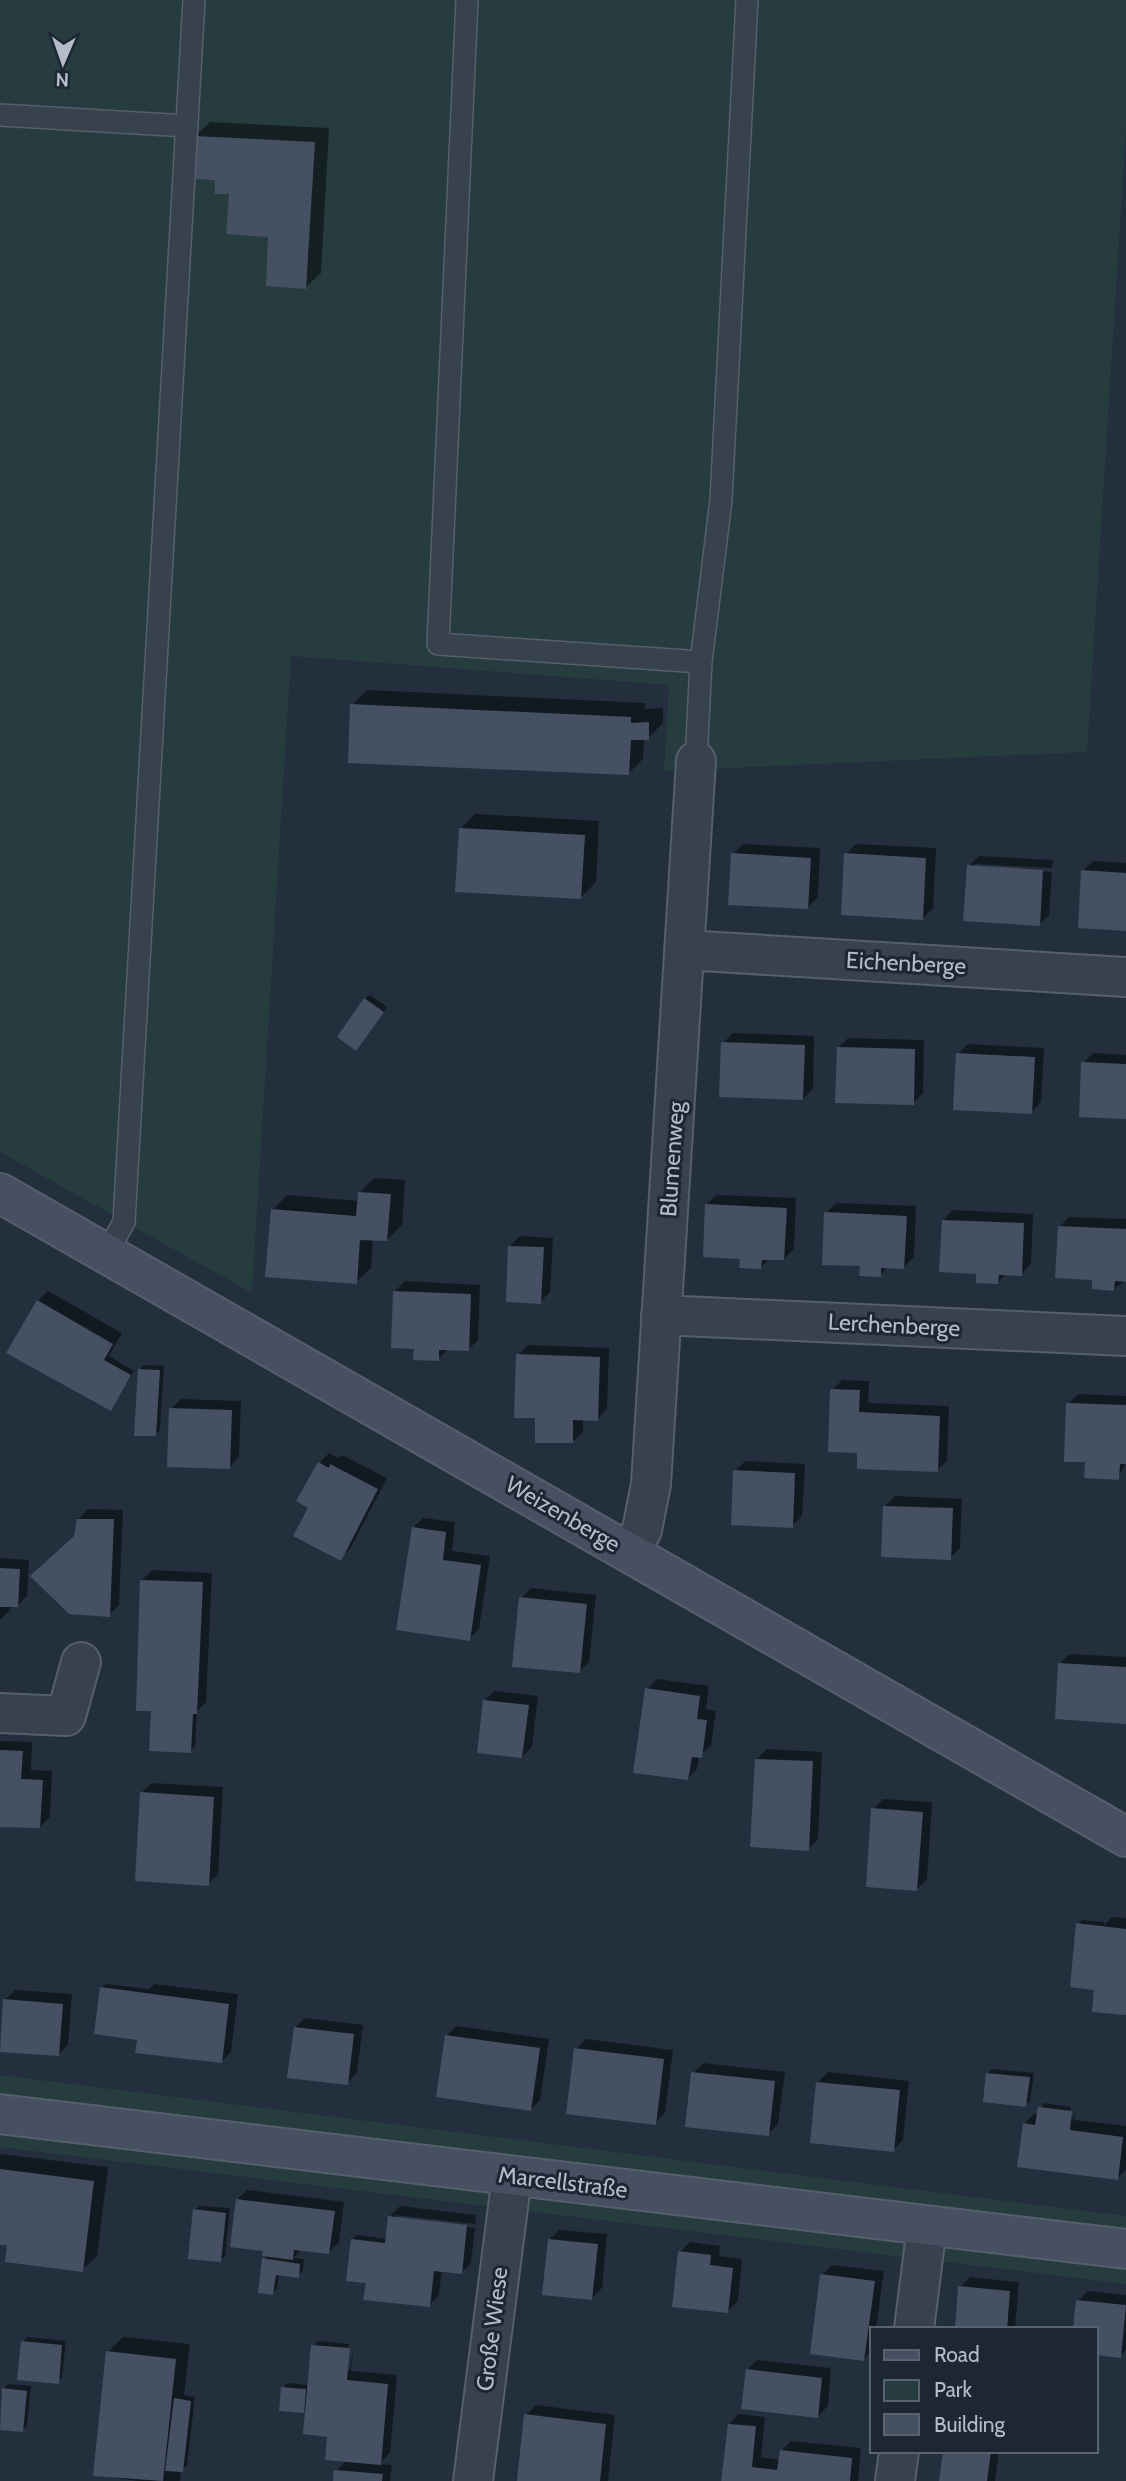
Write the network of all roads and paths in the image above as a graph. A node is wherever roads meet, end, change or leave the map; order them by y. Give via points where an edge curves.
1 (194, 0) edge
2 (467, 0) edge
3 (747, 0) edge
4 (0, 115) edge
5 (187, 125) junction
6 (701, 662) junction
7 (696, 761) joint
8 (685, 950) junction
9 (1126, 977) edge
10 (0, 1193) edge
11 (106, 1254) junction
12 (661, 1315) junction
13 (1126, 1336) edge
14 (629, 1552) junction
15 (81, 1662) dead end
16 (0, 1713) edge
17 (1126, 1837) edge
18 (0, 2114) edge
19 (512, 2176) junction
20 (927, 2226) junction
21 (1126, 2249) edge
22 (914, 2327) edge
23 (899, 2453) edge
24 (473, 2481) edge
25 (895, 2481) edge

1 - 5 lane
2 - 6 lane via 438,644
3 - 6 lane via 721,500
4 - 5 lane
5 - 11 lane via 124,1222
6 - 7 lane
7 - 8 street, Blumenweg
8 - 9 street, Eichenberge
8 - 12 street, Blumenweg
10 - 11 street, Weizenberge
11 - 14 street, Weizenberge
12 - 13 street, Lerchenberge
12 - 14 street, Blumenweg via 648,1510
14 - 17 street, Weizenberge
15 - 16 street via 66,1716
18 - 19 street, Marcellstraße
19 - 20 street, Marcellstraße
19 - 24 street, Große Wiese
20 - 21 street, Marcellstraße
20 - 22 street
23 - 25 street

